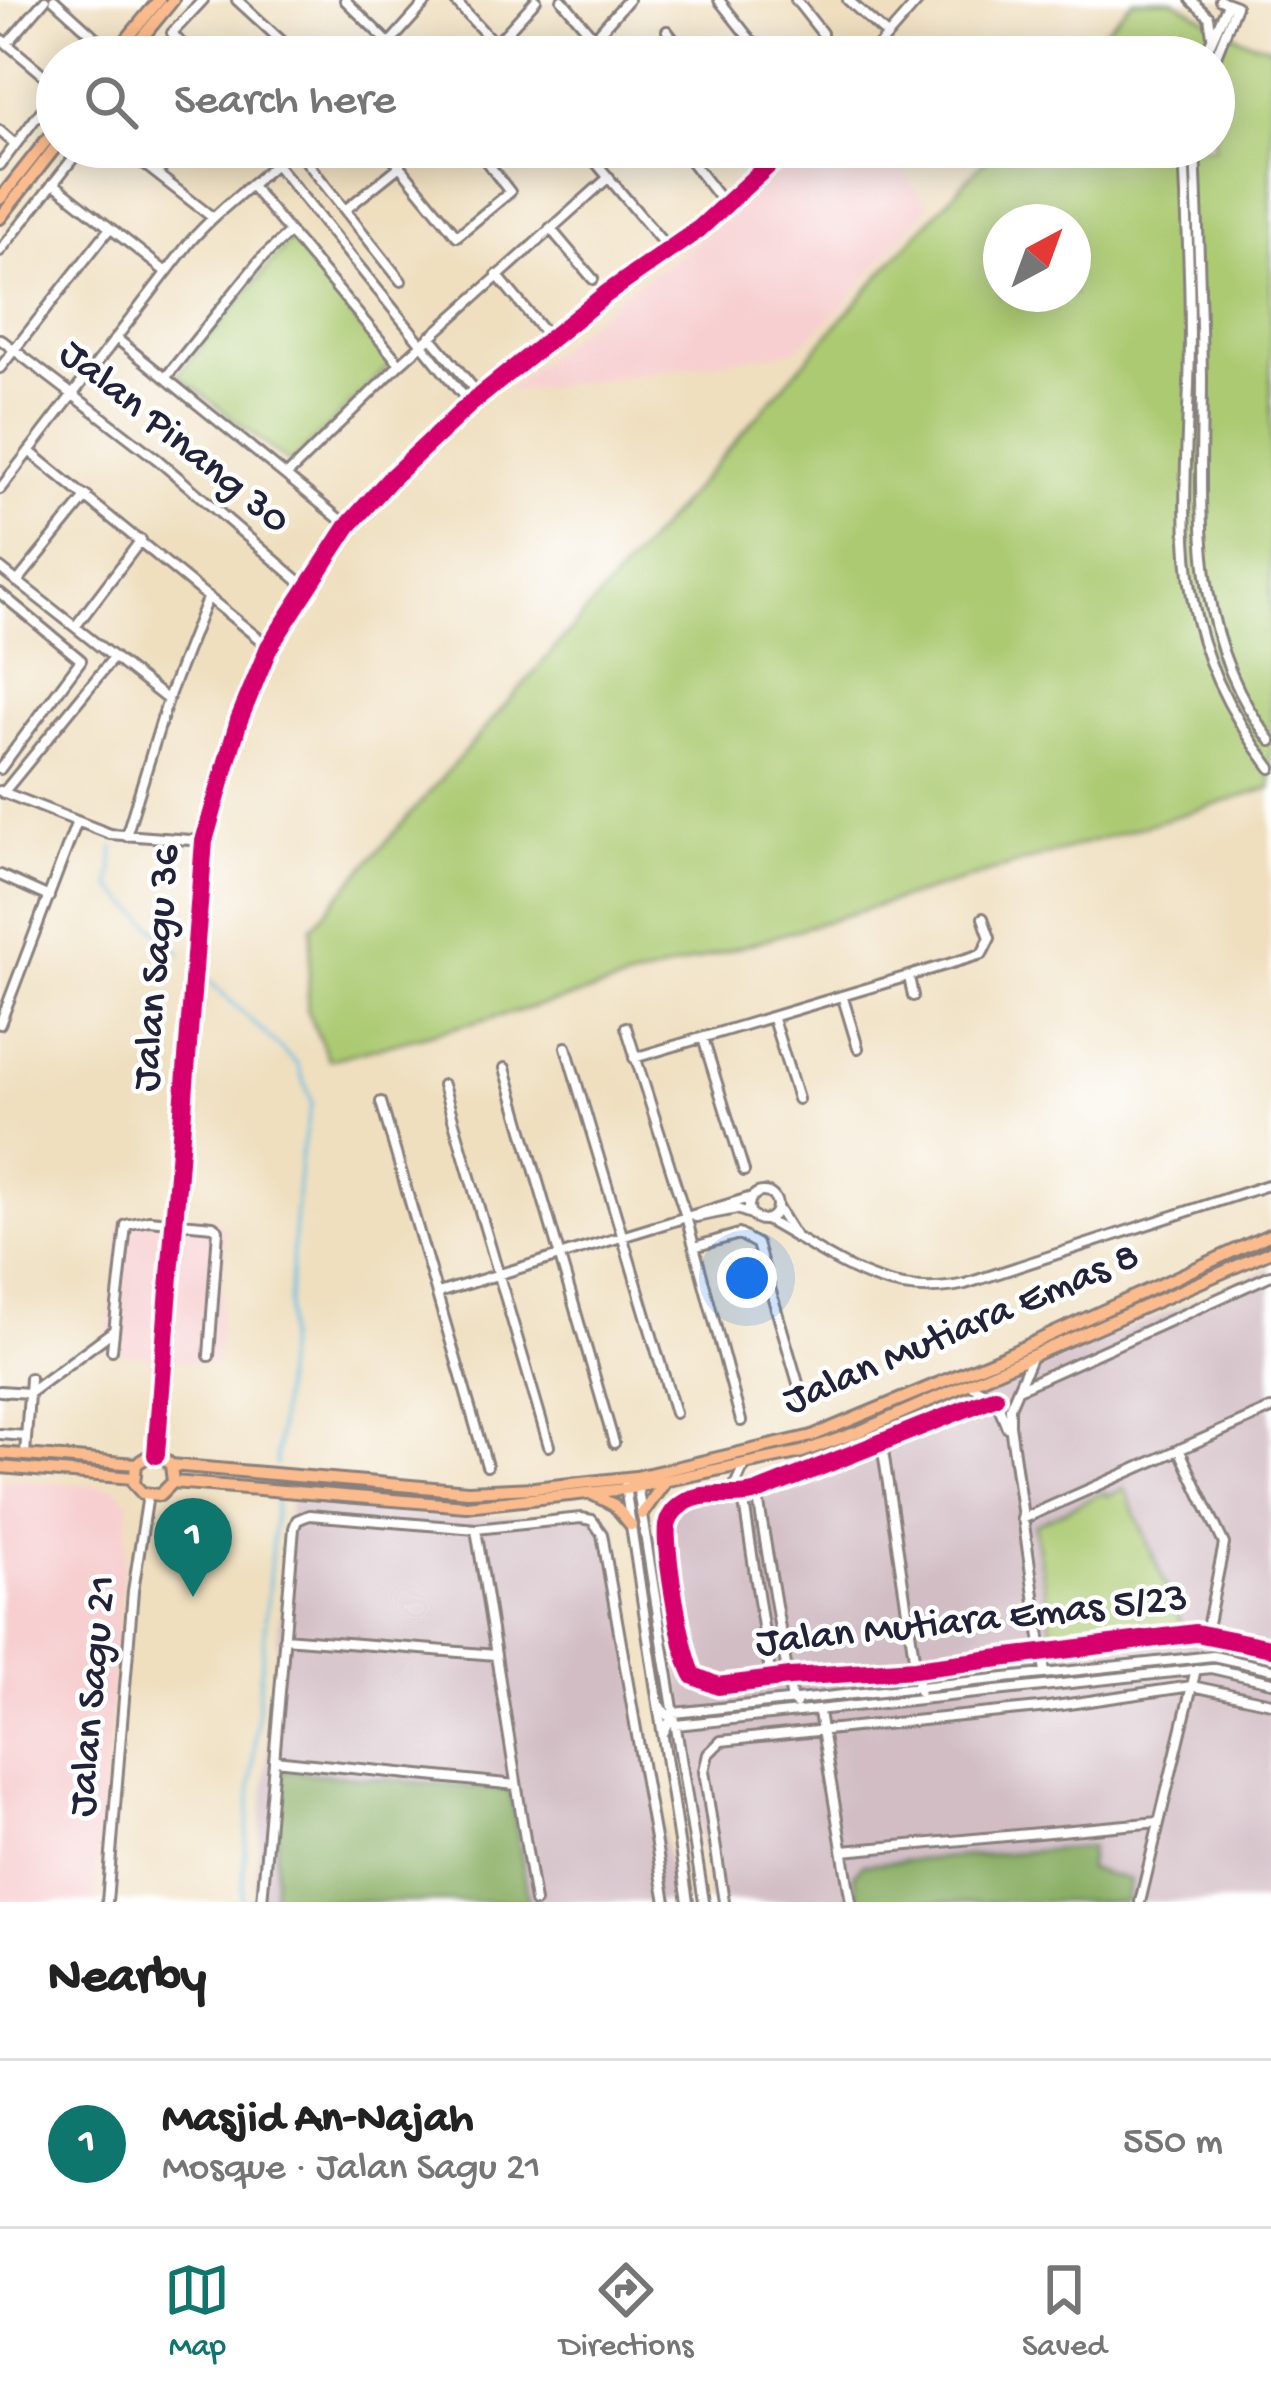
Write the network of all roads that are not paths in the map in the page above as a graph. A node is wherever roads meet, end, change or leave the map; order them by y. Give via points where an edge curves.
1 (45, 0) edge
2 (54, 0) edge
3 (159, 0) edge
4 (173, 0) edge
5 (203, 0) edge
6 (237, 0) edge
7 (345, 0) edge
8 (428, 0) edge
9 (454, 0) edge
10 (536, 0) edge
11 (562, 0) edge
12 (628, 0) edge
13 (719, 0) edge
14 (796, 0) edge
15 (848, 0) edge
16 (919, 0) edge
17 (1190, 0) edge
18 (1228, 3) edge
19 (1228, 17) junction
20 (667, 31) dead end
21 (888, 35) joint
22 (94, 36) edge
23 (129, 36) edge
24 (143, 36) edge
25 (172, 36) edge
26 (276, 36) edge
27 (384, 36) edge
28 (396, 36) edge
29 (488, 36) edge
30 (503, 36) edge
31 (593, 36) edge
32 (597, 36) edge
33 (671, 36) edge
34 (747, 36) edge
35 (822, 36) edge
36 (1210, 36) edge
37 (1215, 36) edge
38 (1222, 36) edge
39 (3, 41) edge
40 (36, 70) edge
41 (36, 116) edge
42 (0, 131) edge
43 (15, 144) junction
44 (36, 154) edge
45 (0, 165) edge
46 (39, 168) edge
47 (65, 168) edge
48 (149, 168) edge
49 (162, 168) edge
50 (272, 168) edge
51 (279, 168) edge
52 (311, 168) edge
53 (398, 168) edge
54 (402, 168) edge
55 (492, 168) edge
56 (601, 168) edge
57 (696, 168) edge
58 (768, 168) edge
59 (1185, 168) edge
60 (1196, 168) edge
61 (156, 173) junction
62 (609, 177) junction
63 (53, 183) junction
64 (252, 187) junction
65 (0, 199) edge
66 (725, 206) junction
67 (345, 210) junction
68 (212, 217) junction
69 (0, 218) edge
70 (110, 228) junction
71 (550, 229) junction
72 (290, 232) junction
73 (670, 250) junction
74 (0, 251) edge
75 (166, 272) junction
76 (497, 274) junction
77 (593, 279) dead end
78 (401, 281) dead end
79 (430, 336) junction
80 (116, 337) junction
81 (0, 338) edge
82 (550, 339) junction
83 (421, 346) junction
84 (14, 350) junction
85 (400, 364) junction
86 (0, 368) edge
87 (166, 377) junction
88 (73, 394) junction
89 (480, 396) junction
90 (470, 404) junction
91 (29, 451) junction
92 (287, 475) junction
93 (0, 489) edge
94 (87, 496) junction
95 (347, 526) junction
96 (141, 540) junction
97 (0, 568) edge
98 (17, 582) junction
99 (306, 586) junction
100 (0, 593) edge
101 (208, 596) junction
102 (75, 627) junction
103 (269, 647) junction
104 (114, 657) junction
105 (168, 700) junction
106 (1271, 741) edge
107 (1271, 768) edge
108 (0, 769) edge
109 (2, 792) edge
110 (76, 824) junction
111 (126, 836) junction
112 (204, 841) junction
113 (0, 875) edge
114 (49, 896) junction
115 (983, 918) dead end
116 (909, 977) junction
117 (913, 996) dead end
118 (843, 998) junction
119 (773, 1019) junction
120 (1, 1021) edge
121 (626, 1027) dead end
122 (704, 1038) junction
123 (566, 1047) dead end
124 (858, 1048) dead end
125 (634, 1058) junction
126 (505, 1068) dead end
127 (443, 1085) dead end
128 (798, 1099) dead end
129 (381, 1102) dead end
130 (744, 1171) dead end
131 (1271, 1184) edge
132 (752, 1197) junction
133 (777, 1208) junction
134 (751, 1214) junction
135 (691, 1219) junction
136 (766, 1220) junction
137 (172, 1222) junction
138 (1271, 1234) edge
139 (623, 1237) junction
140 (796, 1238) junction
141 (694, 1247) junction
142 (1271, 1251) edge
143 (563, 1256) junction
144 (1271, 1275) edge
145 (499, 1276) junction
146 (438, 1293) junction
147 (113, 1331) junction
148 (112, 1349) dead end
149 (209, 1356) dead end
150 (1032, 1357) junction
151 (30, 1378) dead end
152 (968, 1384) junction
153 (0, 1390) edge
154 (1017, 1390) junction
155 (29, 1393) junction
156 (995, 1397) junction
157 (805, 1407) dead end
158 (1271, 1409) edge
159 (675, 1413) dead end
160 (741, 1421) dead end
161 (0, 1434) edge
162 (26, 1436) junction
163 (1011, 1440) junction
164 (614, 1443) dead end
165 (881, 1444) junction
166 (549, 1446) dead end
167 (1179, 1449) junction
168 (0, 1453) edge
169 (25, 1455) junction
170 (156, 1455) junction
171 (136, 1464) junction
172 (171, 1465) junction
173 (743, 1465) junction
174 (487, 1466) dead end
175 (0, 1467) edge
176 (133, 1478) junction
177 (666, 1480) junction
178 (173, 1483) junction
179 (631, 1483) junction
180 (732, 1492) junction
181 (757, 1492) junction
182 (591, 1494) junction
183 (148, 1496) junction
184 (743, 1496) junction
185 (642, 1514) junction
186 (1022, 1519) junction
187 (631, 1525) junction
188 (476, 1529) junction
189 (1205, 1633) junction
190 (284, 1638) junction
191 (1271, 1648) edge
192 (1043, 1651) junction
193 (496, 1655) junction
194 (916, 1669) junction
195 (1196, 1669) junction
196 (1271, 1670) edge
197 (1045, 1672) junction
198 (790, 1677) junction
199 (771, 1679) junction
200 (1271, 1682) edge
201 (1192, 1686) junction
202 (918, 1688) junction
203 (920, 1700) junction
204 (792, 1701) junction
205 (1271, 1703) edge
206 (658, 1705) junction
207 (819, 1712) junction
208 (673, 1719) junction
209 (822, 1729) junction
210 (663, 1734) junction
211 (274, 1760) junction
212 (516, 1785) junction
213 (1160, 1822) junction
214 (843, 1852) junction
215 (107, 1902) edge
216 (262, 1902) edge
217 (535, 1902) edge
218 (665, 1902) edge
219 (688, 1902) edge
220 (704, 1902) edge
221 (724, 1902) edge
222 (851, 1902) edge
223 (1140, 1902) edge

1 - 39 street
2 - 22 street
3 - 23 main road
4 - 24 main road
5 - 25 street
6 - 26 street
7 - 27 street
8 - 28 street
9 - 29 street
10 - 30 street
11 - 31 street
12 - 32 street
13 - 34 street
14 - 35 street
15 - 21 street
16 - 21 street
17 - 19 street
17 - 36 street via 1211,22
18 - 19 street
19 - 37 street
19 - 38 street
20 - 33 street
39 - 40 street
41 - 43 street
42 - 43 street
43 - 45 street
44 - 65 main road
46 - 69 main road
47 - 63 street
48 - 61 street
49 - 61 street
50 - 64 street
51 - 83 street
52 - 67 street
53 - 67 street
54 - 55 street via 457,236 510,192
56 - 62 street
57 - 66 street
58 - 66 street, Jalan Sagu 36
59 - 107 street via 1185,563 1204,653
60 - 106 street via 1199,514 1210,616 1222,656
61 - 68 street
62 - 71 street
62 - 73 street
63 - 70 street
63 - 74 street
64 - 68 street
64 - 72 street
66 - 73 street, Jalan Sagu 36
67 - 78 street
68 - 75 street
70 - 75 street
70 - 84 street
71 - 76 street
71 - 77 street
72 - 85 street
72 - 87 street
73 - 82 street, Jalan Sagu 36
75 - 80 street
76 - 79 street
76 - 82 street
79 - 83 street
79 - 89 street
80 - 87 street
80 - 88 street
81 - 84 street, Jalan Pinang 30
82 - 89 street, Jalan Sagu 36
83 - 85 street
83 - 90 street
84 - 86 street
84 - 88 street, Jalan Pinang 30
85 - 92 street
87 - 92 street
88 - 91 street
88 - 99 street, Jalan Pinang 30
89 - 90 street, Jalan Sagu 36
90 - 95 street, Jalan Sagu 36
91 - 93 street
91 - 94 street
92 - 95 street
94 - 96 street
94 - 98 street
95 - 99 street, Jalan Sagu 36
96 - 101 street
96 - 102 street
97 - 98 street
98 - 102 street
99 - 103 street, Jalan Sagu 36
100 - 108 street via 81,660
101 - 103 street
101 - 105 street
102 - 104 street
103 - 112 street, Jalan Sagu 36
104 - 105 street
104 - 109 street
105 - 111 street
109 - 110 street
110 - 111 street
110 - 114 street
111 - 112 street
112 - 137 street, Jalan Sagu 36
113 - 114 street
114 - 120 street
115 - 116 street via 990,938 982,954
116 - 117 street
116 - 118 street
118 - 119 street
118 - 124 street
119 - 122 street
119 - 128 street
121 - 125 street
122 - 125 street
122 - 130 street
123 - 139 street
125 - 135 street
126 - 143 street
127 - 145 street
129 - 146 street
131 - 140 street via 951,1287 863,1275
132 - 133 street via 769,1194
132 - 134 street
132 - 135 street
133 - 136 street
133 - 140 street
134 - 135 street via 737,1209
134 - 136 street
135 - 139 street
135 - 141 street
136 - 140 street
137 - 147 street via 126,1225
137 - 149 street via 218,1230
137 - 170 street, Jalan Sagu 36
138 - 179 main road, Jalan Mutiara Emas 8 via 812,1436
139 - 143 street
139 - 159 street
141 - 157 street via 740,1234 757,1244
141 - 160 street
142 - 150 main road, Jalan Mutiara Emas 8
143 - 145 street
143 - 164 street
144 - 154 street
145 - 146 street
145 - 166 street
146 - 174 street
147 - 148 street
147 - 155 street
150 - 152 main road, Jalan Mutiara Emas 8
150 - 154 street
151 - 155 street
152 - 156 street
152 - 173 main road, Jalan Mutiara Emas 8 via 839,1439
153 - 155 street
154 - 163 street
155 - 162 street
156 - 163 street
156 - 165 street
158 - 167 street
161 - 162 street
162 - 169 street
163 - 186 street
165 - 181 street
165 - 194 street
167 - 186 street
167 - 189 street via 1224,1544
168 - 169 main road
169 - 171 main road
170 - 171 main road
170 - 172 main road
171 - 176 main road
172 - 178 main road
172 - 179 main road, Jalan Mutiara Emas 8 via 468,1491
173 - 177 main road, Jalan Mutiara Emas 8
173 - 180 street
175 - 176 main road
176 - 183 main road
177 - 179 main road, Jalan Mutiara Emas 8
177 - 185 main road
178 - 182 main road, Jalan Mutiara Emas 8 via 466,1506
178 - 183 main road
179 - 182 main road, Jalan Mutiara Emas 8
179 - 185 street
179 - 187 street
180 - 184 street
180 - 199 street, Jalan Mutiara Emas 5/23 via 688,1501 666,1528 687,1667 712,1686
181 - 184 street
181 - 198 street
182 - 187 main road
183 - 215 street, Jalan Sagu 21
184 - 199 street
185 - 208 street
186 - 192 street
187 - 206 street
188 - 190 street via 301,1517
188 - 193 street
188 - 218 street via 581,1518 602,1534
189 - 191 street, Jalan Mutiara Emas 5/23
189 - 192 street, Jalan Mutiara Emas 5/23
190 - 193 street
190 - 211 street
192 - 194 street, Jalan Mutiara Emas 5/23
192 - 197 street
193 - 212 street
194 - 198 street, Jalan Mutiara Emas 5/23
194 - 202 street
195 - 200 street
195 - 201 street
195 - 203 street
196 - 197 street via 1213,1656
197 - 202 street
198 - 199 street, Jalan Mutiara Emas 5/23
198 - 204 street
201 - 205 street
201 - 209 street
201 - 213 street
202 - 203 street
202 - 204 street
203 - 207 street
204 - 207 street
204 - 208 street
206 - 208 street
206 - 210 street
207 - 208 street
207 - 209 street
208 - 210 street
208 - 220 street
209 - 214 street
209 - 221 street via 733,1738 716,1744 704,1764
210 - 219 street
211 - 212 street
211 - 216 street
212 - 217 street
213 - 214 street
213 - 223 street
214 - 222 street

